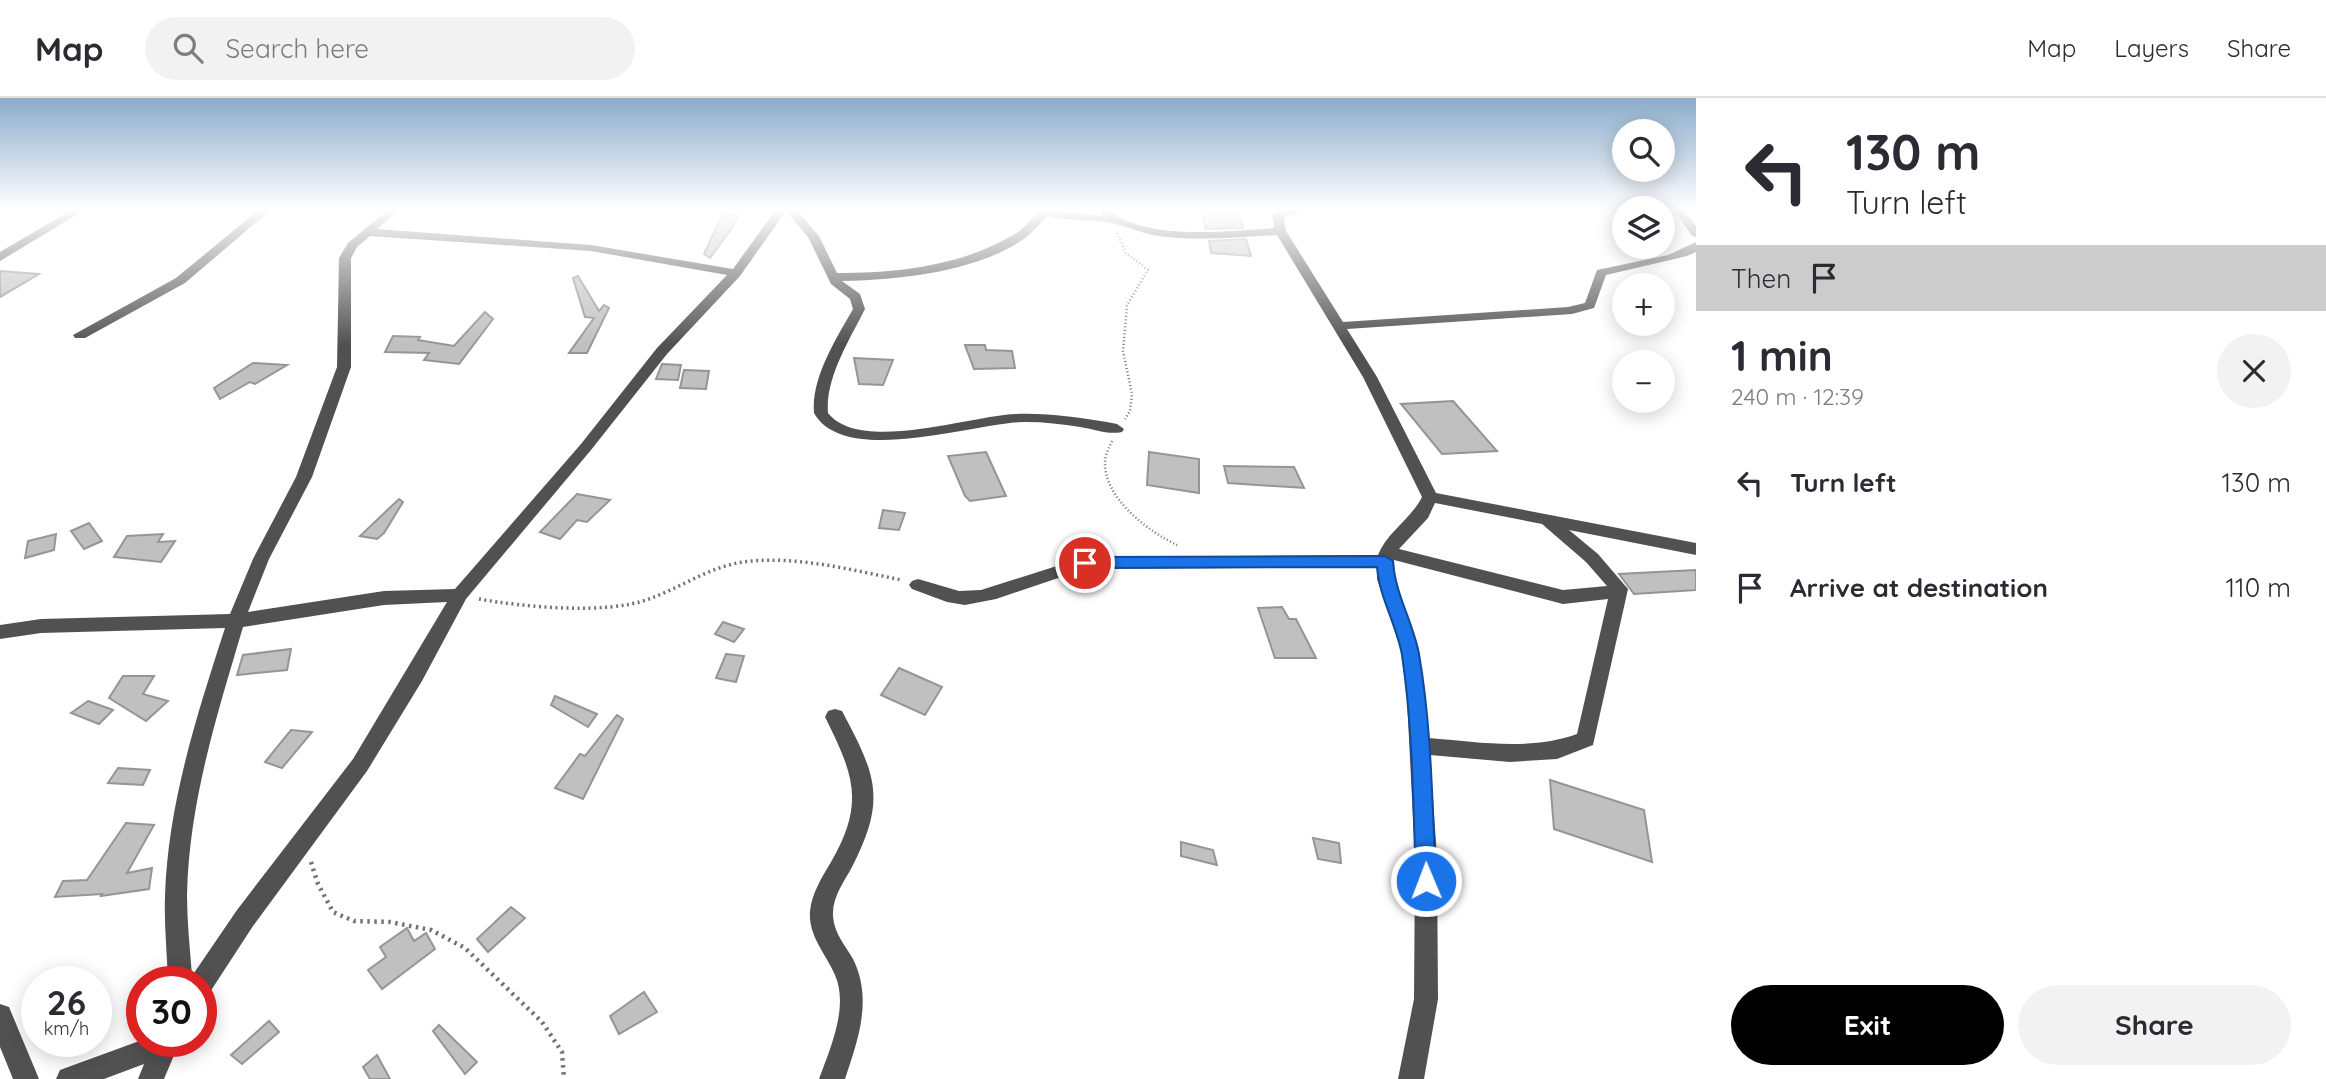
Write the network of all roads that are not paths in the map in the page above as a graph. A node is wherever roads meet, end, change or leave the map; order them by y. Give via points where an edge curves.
1 (213, 254) edge
2 (347, 254) edge
3 (629, 254) edge
4 (750, 254) edge
5 (822, 254) edge
6 (978, 254) edge
7 (1299, 254) edge
8 (1684, 254) edge
9 (736, 273) junction
10 (833, 277) junction
11 (1340, 326) junction
12 (80, 335) dead end
13 (1117, 429) road end
14 (1430, 497) junction
15 (1547, 520) junction
16 (1696, 549) edge
17 (1386, 557) junction
18 (918, 584) road end
19 (1619, 589) junction
20 (460, 595) junction
21 (236, 621) junction
22 (0, 632) edge
23 (835, 717) dead end
24 (1420, 746) junction
25 (179, 966) edge
26 (212, 966) edge
27 (0, 1016) edge
28 (127, 1057) edge
29 (161, 1057) edge
30 (26, 1079) edge
31 (69, 1079) edge
32 (151, 1079) edge
33 (832, 1079) edge
34 (1411, 1079) edge

1 - 12 street via 177,283
2 - 21 street via 345,353 337,389 304,477 261,559
3 - 9 street
4 - 9 street
5 - 10 street
6 - 10 street via 896,276
7 - 11 street
8 - 11 street via 1601,273 1590,305 1568,311
9 - 20 street via 662,351
10 - 13 street via 856,297 859,309 840,345 822,397 823,418 833,425 894,437 1015,418
11 - 14 street
14 - 15 street
14 - 17 street via 1422,514
15 - 16 street
15 - 19 street via 1592,558
17 - 18 street via 1085,563 964,598
17 - 19 street via 1540,593 1583,597
17 - 24 street via 1386,579 1410,650
19 - 24 street via 1586,739 1557,750 1510,753
20 - 21 street via 384,598
20 - 26 street via 360,765
21 - 22 street via 41,626
21 - 25 street via 199,740 186,801 176,895
23 - 33 street via 856,756 866,803 862,823 823,901 822,921 846,972 851,1000 846,1039
24 - 34 street via 1426,999
27 - 30 street
28 - 31 street
29 - 32 street

